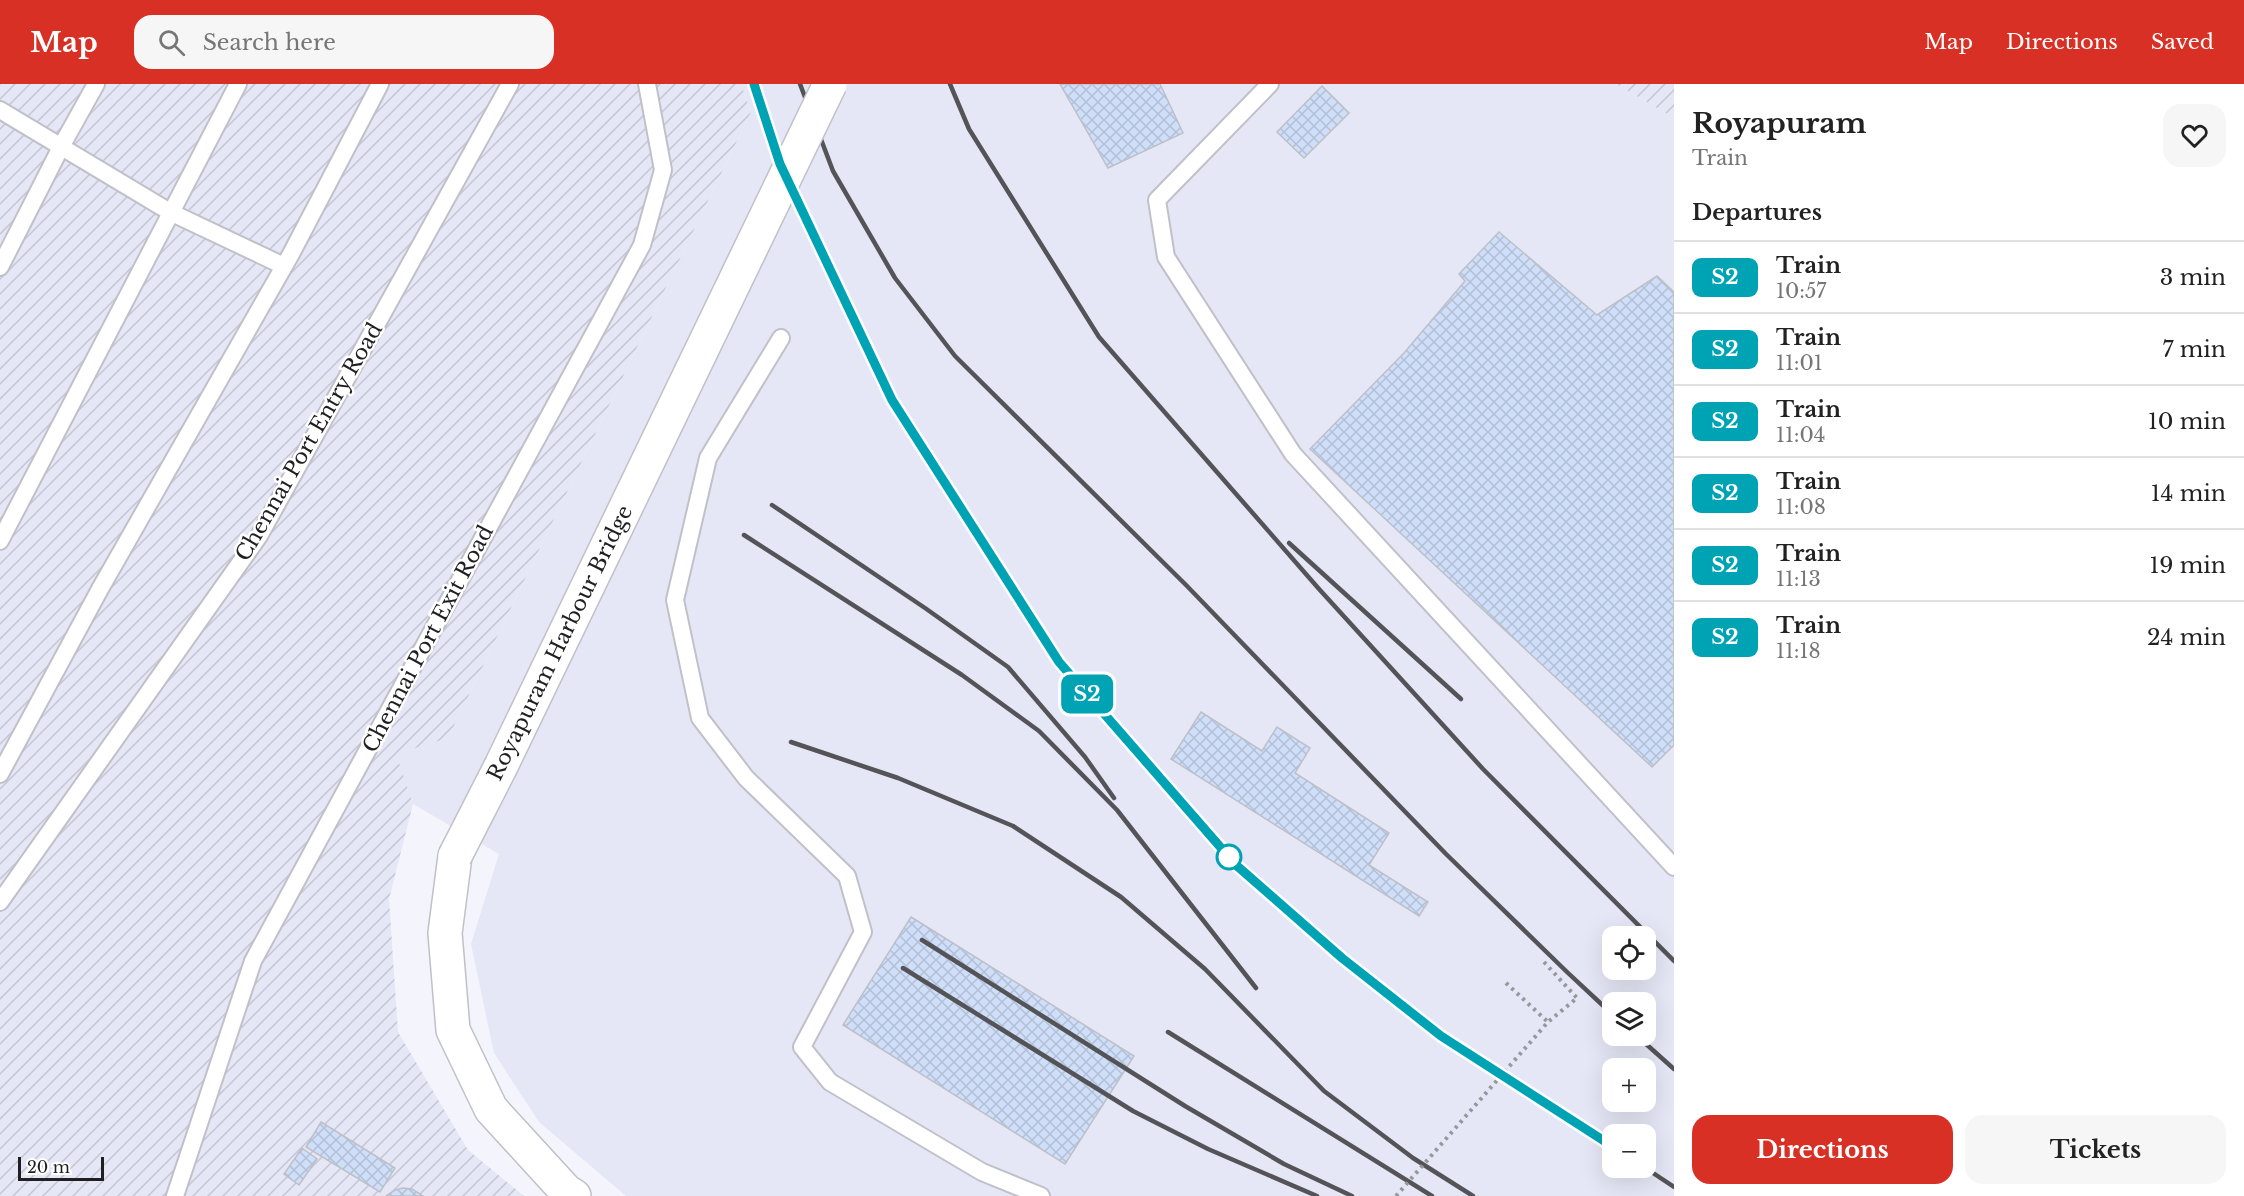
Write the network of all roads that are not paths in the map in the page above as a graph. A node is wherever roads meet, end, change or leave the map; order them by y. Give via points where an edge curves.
1 (96, 84) edge
2 (238, 84) edge
3 (380, 84) edge
4 (510, 84) edge
5 (647, 84) edge
6 (830, 84) edge
7 (1270, 84) edge
8 (0, 110) edge
9 (62, 145) junction
10 (170, 212) junction
11 (284, 266) junction
12 (0, 267) edge
13 (781, 338) dead end
14 (0, 541) edge
15 (0, 774) edge
16 (1674, 867) edge
17 (0, 902) edge
18 (175, 1196) edge
19 (574, 1196) edge
20 (1041, 1196) edge

1 - 9 lane
2 - 10 lane
3 - 11 lane
4 - 17 lane, Chennai Port Entry Road via 259,536
5 - 18 lane, Chennai Port Exit Road via 663,170 642,245 253,961
6 - 19 main road, Royapuram Harbour Bridge, bridge via 454,856 445,933 453,1030 491,1109
7 - 16 lane via 1157,200 1166,257 1293,454
8 - 9 lane
9 - 10 lane
9 - 12 lane
10 - 11 lane
10 - 14 lane
11 - 15 lane
13 - 20 lane via 708,458 675,600 700,718 746,778 847,876 863,932 802,1047 830,1082 982,1172

